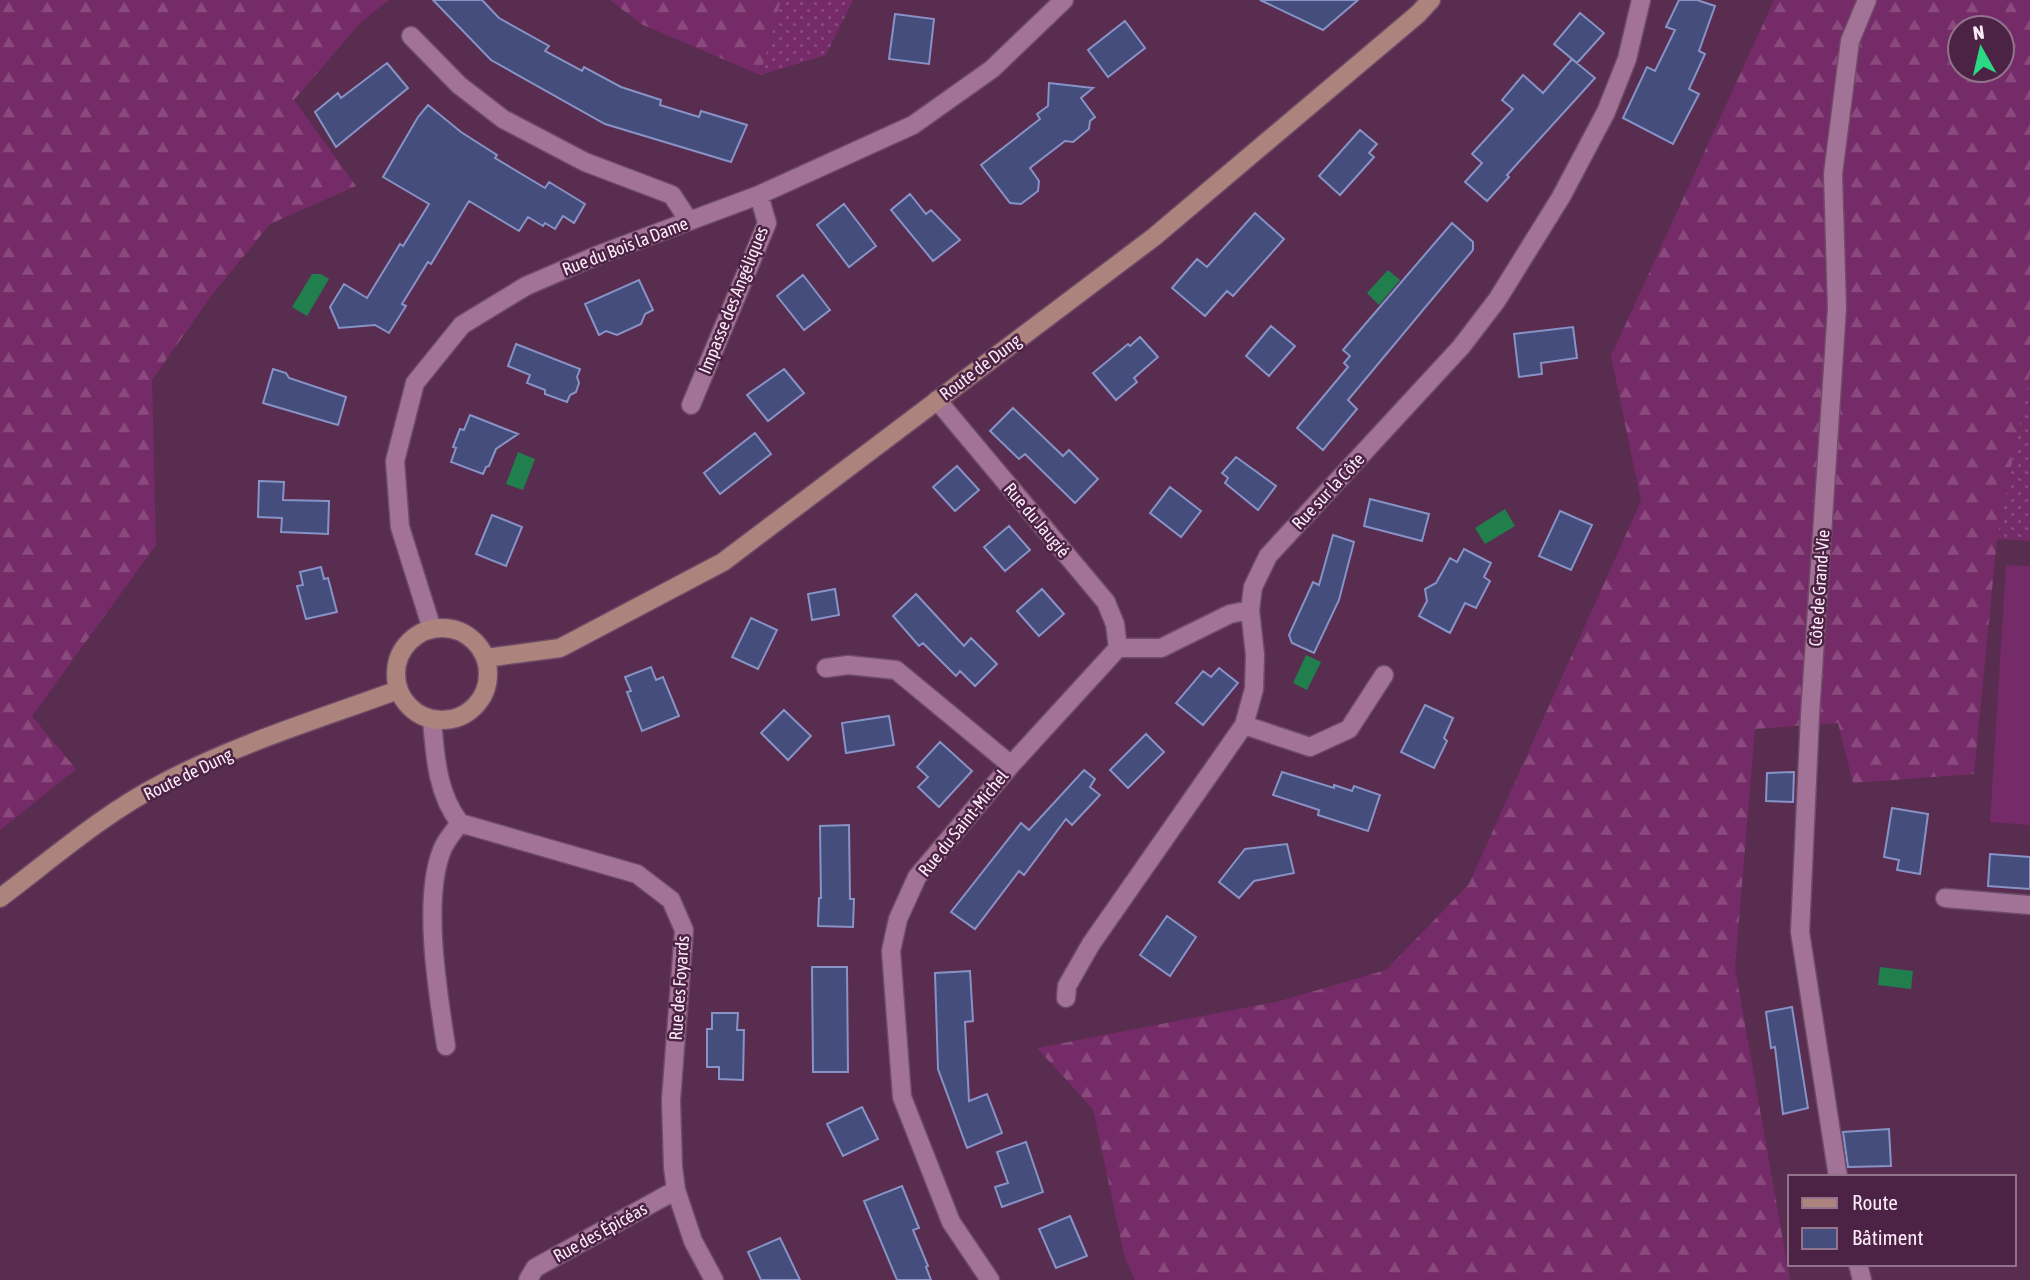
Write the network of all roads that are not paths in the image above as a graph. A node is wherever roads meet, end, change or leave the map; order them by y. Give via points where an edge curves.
1 (1064, 0) edge
2 (1431, 0) edge
3 (1642, 0) edge
4 (1867, 0) edge
5 (411, 36) dead end
6 (759, 195) junction
7 (689, 221) junction
8 (937, 400) junction
9 (691, 405) dead end
10 (1250, 610) junction
11 (432, 629) junction
12 (1118, 648) junction
13 (486, 658) junction
14 (826, 668) dead end
15 (1384, 676) dead end
16 (398, 690) junction
17 (432, 720) junction
18 (1244, 725) junction
19 (1011, 765) junction
20 (460, 822) junction
21 (0, 898) edge
22 (1945, 898) dead end
23 (2030, 905) edge
24 (1066, 998) dead end
25 (446, 1046) dead end
26 (1838, 1175) edge
27 (676, 1190) junction
28 (528, 1280) edge
29 (714, 1280) edge
30 (990, 1280) edge

1 - 6 street, Rue du Bois la Dame via 992,69 912,125
2 - 8 street, Route de Dung via 1154,237
3 - 10 street, Rue sur la Côte via 1627,59 1606,112 1561,197 1497,300 1461,347 1268,556 1253,587
4 - 26 street, Côte de Grand-Vie via 1850,41 1833,174 1837,308 1800,932
5 - 7 street via 459,85 503,119 585,162 672,195
6 - 7 street, Rue du Bois la Dame
6 - 9 street, Impasse des Angéliques via 766,223
7 - 11 street, Rue du Bois la Dame via 526,286 462,326 415,383 395,461 400,527
8 - 12 street, Rue du Jaugié via 1106,602
8 - 13 street, Route de Dung via 723,562 560,648
10 - 12 street via 1230,614 1161,648
10 - 18 street, Rue sur la Côte via 1254,689
11 - 13 street via 465,634
11 - 16 street via 415,637 402,652 396,671
12 - 19 street, Rue du Saint-Michel
13 - 17 street via 489,678 483,697 470,712 452,720
14 - 19 street via 848,665 896,670
15 - 18 street via 1349,729 1310,747
16 - 17 street via 411,709
16 - 21 street, Route de Dung via 159,784
17 - 20 street via 438,770 449,809
18 - 24 street, Rue sur la Côte via 1091,944 1067,986
19 - 30 street, Rue du Saint-Michel via 918,877 898,919 891,951 902,1097 951,1222
20 - 25 street via 442,849 432,885 436,981
20 - 27 street, Rue des Foyards via 637,874 671,900 684,930 671,1100
22 - 23 street
27 - 28 street, Rue des Épicéas via 535,1268
27 - 29 street, Rue des Foyards via 693,1241

